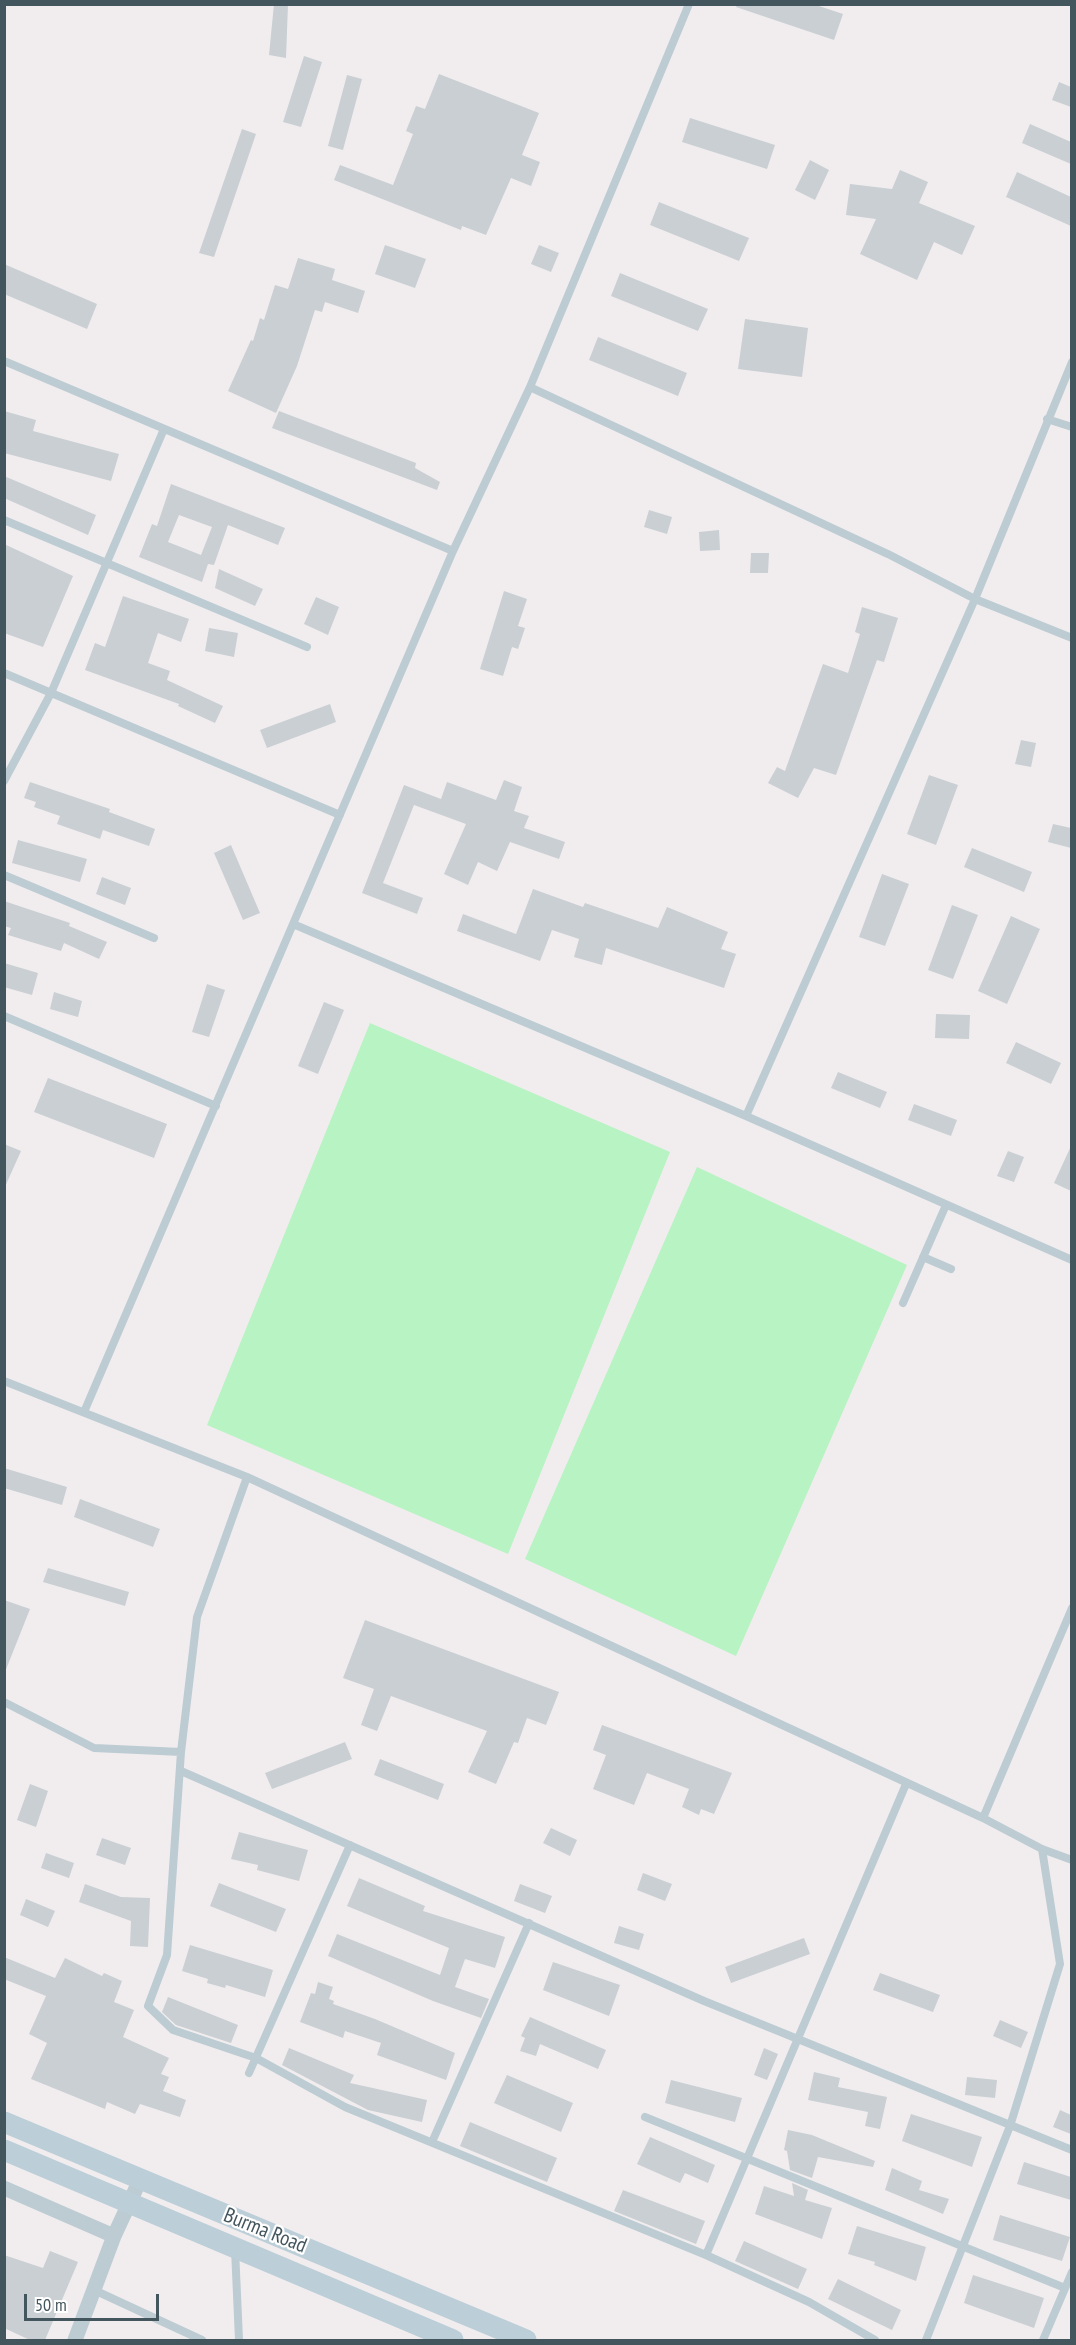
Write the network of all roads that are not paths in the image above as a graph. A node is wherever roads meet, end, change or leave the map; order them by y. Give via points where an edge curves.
1 (689, 4) edge
2 (4, 361) edge
3 (1071, 362) edge
4 (530, 387) junction
5 (1047, 419) junction
6 (1071, 427) edge
7 (164, 429) junction
8 (4, 520) edge
9 (453, 551) junction
10 (106, 563) junction
11 (975, 599) junction
12 (1071, 638) edge
13 (306, 647) dead end
14 (4, 673) edge
15 (51, 693) junction
16 (4, 781) edge
17 (340, 815) junction
18 (4, 875) edge
19 (293, 924) junction
20 (154, 938) dead end
21 (4, 1016) edge
22 (216, 1106) junction
23 (746, 1116) junction
24 (946, 1205) junction
25 (923, 1257) junction
26 (1071, 1260) edge
27 (951, 1269) dead end
28 (903, 1303) dead end
29 (4, 1381) edge
30 (84, 1412) junction
31 (247, 1477) junction
32 (1071, 1608) edge
33 (4, 1702) edge
34 (182, 1752) junction
35 (181, 1771) junction
36 (906, 1784) junction
37 (983, 1818) junction
38 (350, 1845) junction
39 (1042, 1849) junction
40 (1071, 1860) edge
41 (529, 1923) junction
42 (798, 2039) junction
43 (256, 2058) junction
44 (249, 2073) dead end
45 (645, 2117) dead end
46 (4, 2122) edge
47 (1010, 2126) junction
48 (432, 2142) junction
49 (4, 2150) edge
50 (1071, 2151) edge
51 (747, 2158) junction
52 (140, 2180) junction
53 (4, 2188) edge
54 (129, 2203) junction
55 (114, 2236) junction
56 (965, 2247) junction
57 (235, 2248) junction
58 (706, 2255) junction
59 (1071, 2272) edge
60 (1065, 2288) junction
61 (94, 2290) junction
62 (75, 2340) edge
63 (202, 2340) edge
64 (239, 2340) edge
65 (453, 2340) edge
66 (526, 2340) edge
67 (875, 2340) edge
68 (926, 2340) edge
69 (1043, 2340) edge

1 - 4 lane
2 - 7 lane
3 - 5 lane
4 - 9 lane
4 - 11 lane via 888,554
5 - 6 lane
5 - 11 lane
7 - 9 lane
7 - 10 lane
8 - 10 lane
9 - 17 lane
10 - 13 lane
10 - 15 lane
11 - 12 lane
11 - 23 lane
14 - 15 lane
15 - 16 lane
15 - 17 lane
17 - 19 lane
18 - 20 lane
19 - 22 lane
19 - 23 lane
21 - 22 lane
22 - 30 lane
23 - 24 lane
24 - 25 lane
24 - 26 lane
25 - 27 lane
25 - 28 lane
29 - 30 lane
30 - 31 lane
31 - 34 lane via 197,1617
31 - 36 lane
32 - 37 lane
33 - 34 lane via 94,1748
34 - 35 lane
35 - 38 lane
35 - 43 lane via 167,1955 148,2006 173,2030
36 - 37 lane
36 - 42 lane
37 - 39 lane
38 - 41 lane
38 - 43 lane
39 - 40 lane
39 - 47 lane via 1059,1964
41 - 42 lane
41 - 48 lane
42 - 47 lane
42 - 51 lane
43 - 44 lane
43 - 48 lane via 345,2107
45 - 51 lane
46 - 52 main road, Burma Road
47 - 50 lane
47 - 56 lane
48 - 58 lane
49 - 54 main road, Burma Road
51 - 56 lane
51 - 58 lane
52 - 54 street
52 - 66 main road, Burma Road
53 - 55 street
54 - 55 street
54 - 57 main road, Burma Road
55 - 61 street
56 - 60 lane
56 - 68 lane
57 - 64 lane
57 - 65 main road, Burma Road
58 - 67 lane via 809,2302
59 - 60 lane
60 - 69 lane
61 - 62 street
61 - 63 lane

